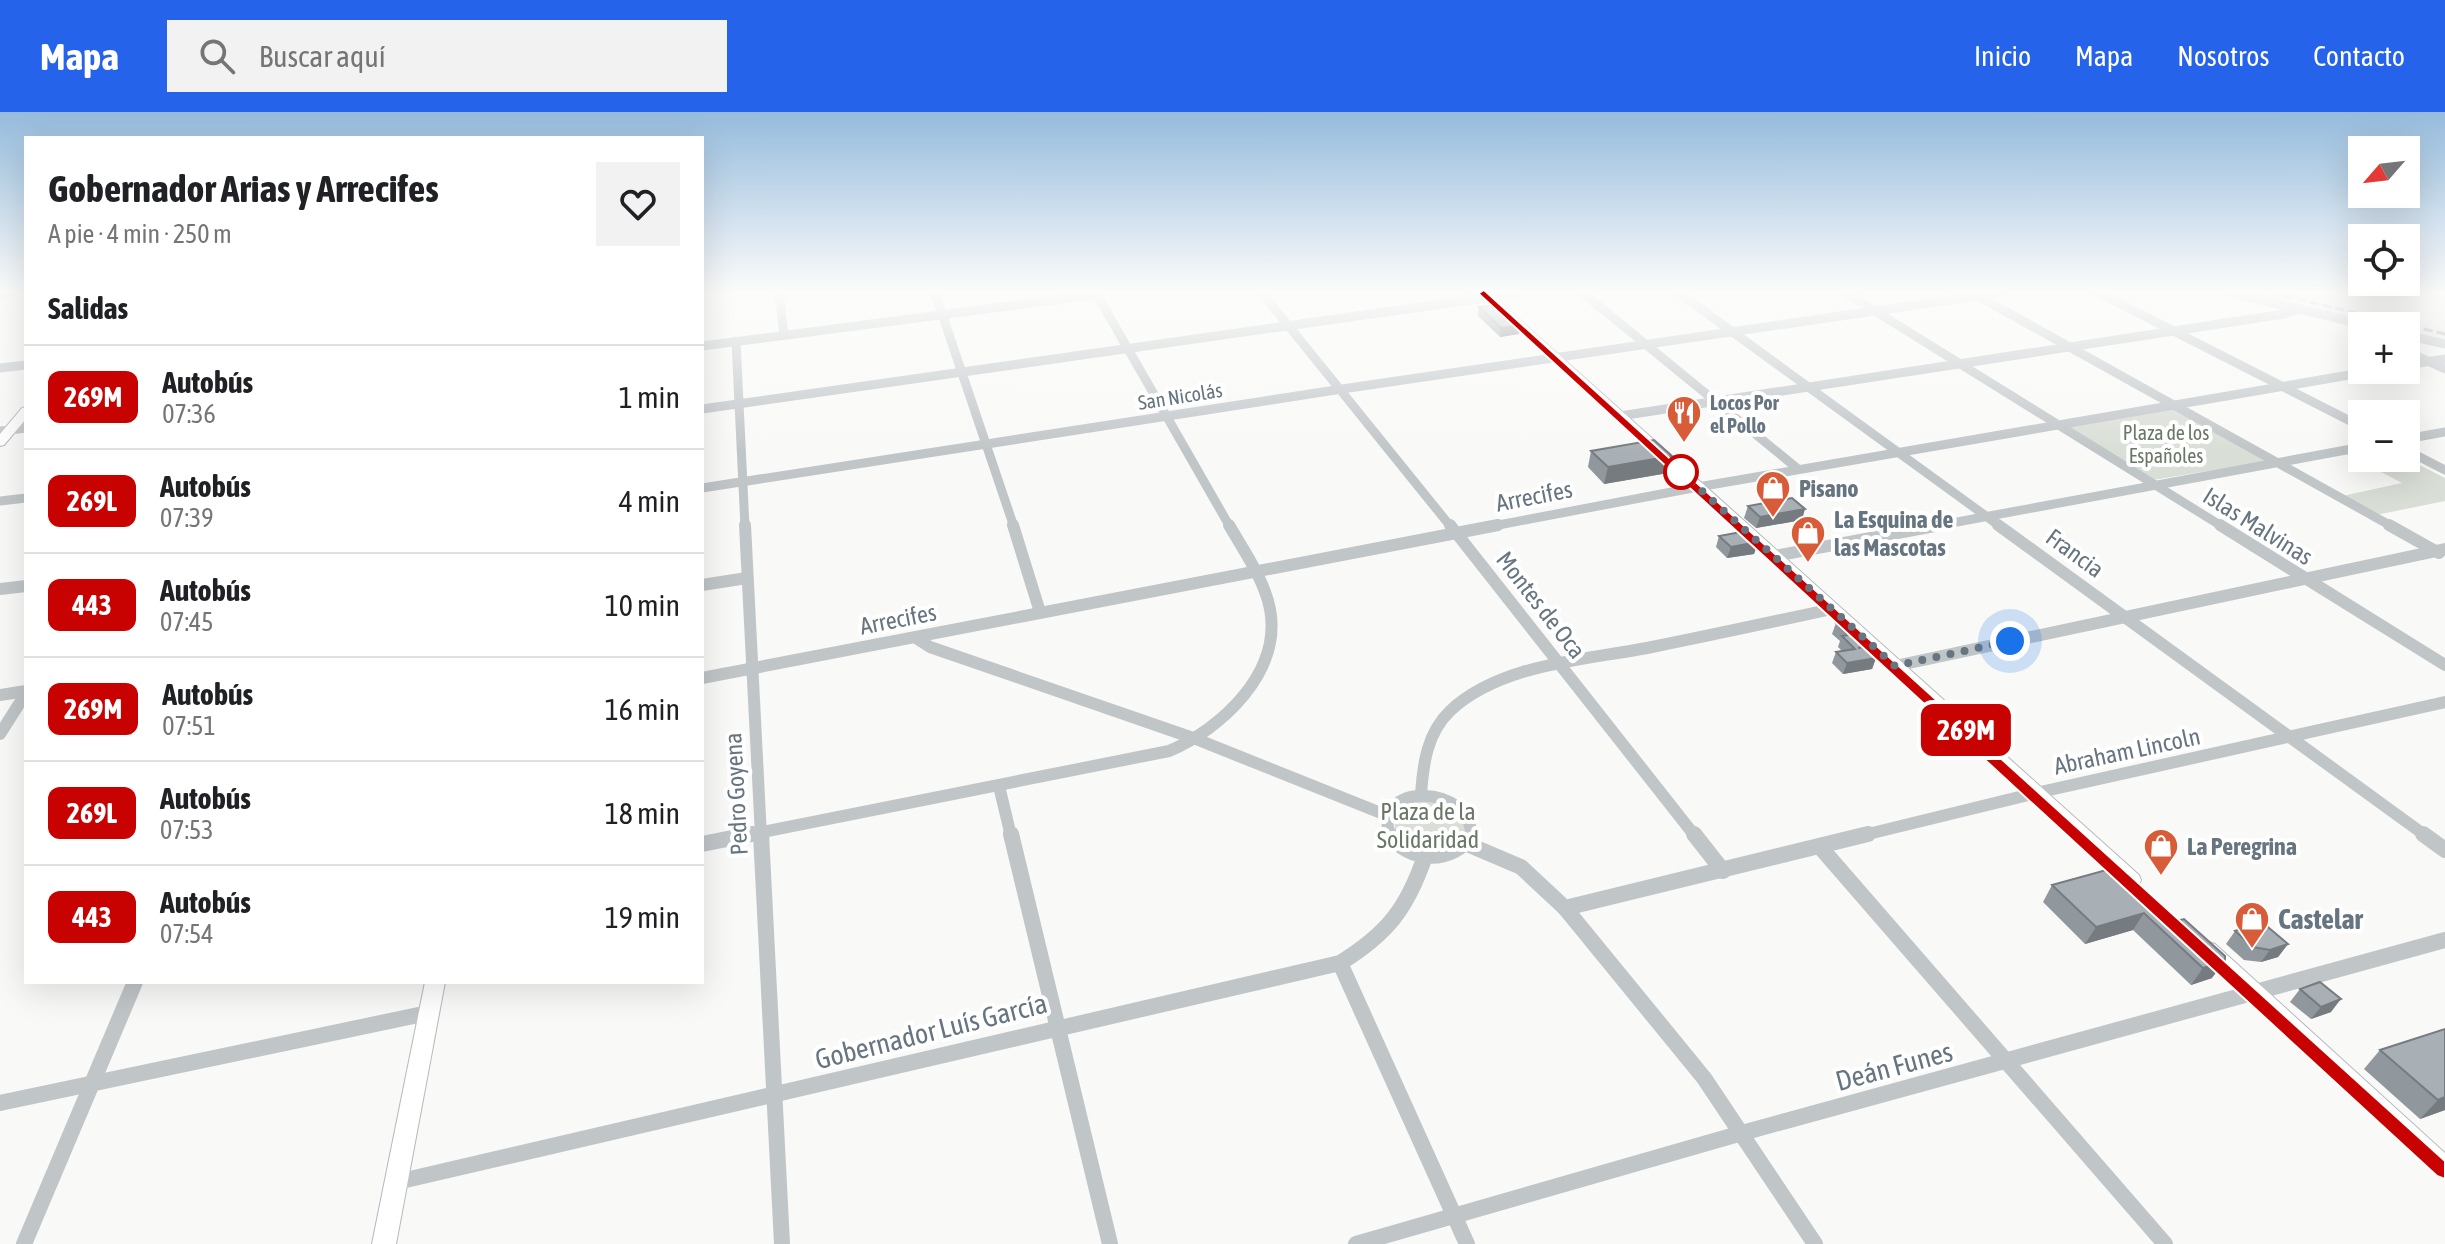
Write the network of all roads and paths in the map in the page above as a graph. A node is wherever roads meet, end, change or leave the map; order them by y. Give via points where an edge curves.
1 (736, 346) edge
2 (953, 346) edge
3 (1145, 346) edge
4 (1307, 346) edge
5 (1542, 346) edge
6 (1633, 346) edge
7 (1647, 346) edge
8 (1751, 346) edge
9 (1932, 346) edge
10 (2068, 346) joint
11 (2200, 346) edge
12 (1129, 348) junction
13 (1555, 358) junction
14 (2420, 358) edge
15 (2445, 359) edge
16 (2428, 362) junction
17 (2420, 363) edge
18 (1961, 364) junction
19 (24, 365) edge
20 (0, 368) edge
21 (2445, 369) edge
22 (962, 372) junction
23 (2348, 375) edge
24 (2280, 386) junction
25 (1807, 387) junction
26 (1342, 389) junction
27 (1715, 401) junction
28 (740, 403) junction
29 (2173, 405) junction
30 (704, 409) edge
31 (24, 413) edge
32 (1166, 416) junction
33 (1620, 416) junction
34 (2348, 420) edge
35 (2058, 425) junction
36 (5, 430) edge
37 (2445, 432) edge
38 (2420, 436) edge
39 (0, 442) edge
40 (988, 444) junction
41 (2348, 450) edge
42 (1897, 452) junction
43 (2420, 457) edge
44 (2277, 463) junction
45 (1798, 469) junction
46 (2445, 470) edge
47 (742, 483) junction
48 (2153, 485) junction
49 (1698, 487) junction
50 (704, 488) edge
51 (24, 498) edge
52 (0, 501) edge
53 (1988, 517) junction
54 (1454, 533) junction
55 (2442, 552) edge
56 (1775, 556) junction
57 (1255, 571) junction
58 (747, 578) junction
59 (2306, 579) junction
60 (704, 585) edge
61 (24, 586) edge
62 (0, 589) edge
63 (1832, 609) junction
64 (1040, 612) junction
65 (2124, 616) junction
66 (916, 638) junction
67 (2445, 665) edge
68 (1895, 666) junction
69 (1559, 667) junction
70 (753, 669) junction
71 (704, 678) edge
72 (24, 692) edge
73 (0, 695) edge
74 (24, 695) edge
75 (2445, 702) edge
76 (0, 734) edge
77 (2291, 737) junction
78 (1196, 739) junction
79 (999, 786) junction
80 (2036, 793) junction
81 (1421, 795) junction
82 (1386, 815) junction
83 (762, 833) junction
84 (704, 844) edge
85 (1467, 844) junction
86 (1821, 848) junction
87 (2445, 850) edge
88 (1425, 856) junction
89 (1723, 871) junction
90 (2148, 895) edge
91 (1565, 908) junction
92 (2195, 938) edge
93 (2445, 940) edge
94 (1340, 963) junction
95 (134, 984) edge
96 (435, 984) edge
97 (2253, 992) junction
98 (428, 1013) junction
99 (1058, 1027) junction
100 (2009, 1062) junction
101 (91, 1084) junction
102 (777, 1095) junction
103 (0, 1103) edge
104 (1742, 1133) junction
105 (2445, 1168) edge
106 (397, 1182) junction
107 (1455, 1216) junction
108 (24, 1244) edge
109 (384, 1244) edge
110 (782, 1244) edge
111 (1110, 1244) edge
112 (1356, 1244) edge
113 (1467, 1244) edge
114 (1815, 1244) edge
115 (2165, 1244) edge

1 - 28 street, Pedro Goyena
2 - 22 street
3 - 12 street
4 - 26 street, Montes de Oca
5 - 13 street
6 - 13 street, San Nicolás
7 - 27 street
8 - 25 street, Francia
9 - 18 street, Islas Malvinas
10 - 18 street
10 - 29 street
11 - 24 street
12 - 22 street
12 - 32 street
13 - 26 street, San Nicolás
13 - 33 street
14 - 16 street
15 - 16 street
16 - 17 street
16 - 21 street
18 - 25 street
18 - 35 street, Islas Malvinas
19 - 20 street
22 - 28 street
22 - 40 street
23 - 24 street, Arrecifes
24 - 29 street, Arrecifes
24 - 34 street
25 - 27 street
25 - 42 street, Francia
26 - 32 street, San Nicolás
26 - 54 street, Montes de Oca
27 - 33 street
27 - 45 street
28 - 30 street
28 - 47 street, Pedro Goyena
29 - 35 street, Arrecifes
29 - 44 street
31 - 36 street
32 - 40 street, San Nicolás
32 - 57 street
33 - 49 street
35 - 42 street, Arrecifes
35 - 48 street, Islas Malvinas
36 - 39 street
37 - 38 street
40 - 47 street, San Nicolás
40 - 64 street
41 - 44 street
42 - 45 street, Arrecifes
42 - 53 street, Francia
43 - 46 street
44 - 48 street
44 - 55 street
45 - 49 street, Arrecifes
47 - 50 street, San Nicolás
47 - 58 street, Pedro Goyena
48 - 53 street
48 - 59 street, Islas Malvinas
49 - 54 street, Arrecifes
49 - 56 street
51 - 52 street
53 - 56 street
53 - 65 street, Francia
54 - 57 street, Arrecifes
54 - 69 street, Montes de Oca
55 - 59 street
56 - 63 street
57 - 64 street, Arrecifes
57 - 78 street via 1271,618 1266,653 1238,701
58 - 60 street
58 - 70 street, Pedro Goyena
59 - 65 street
59 - 67 street, Islas Malvinas
61 - 62 street
63 - 68 street
63 - 69 street
64 - 66 street, Arrecifes
65 - 68 street
65 - 77 street, Francia
66 - 70 street, Arrecifes
66 - 78 street
68 - 80 street
69 - 81 street via 1482,690 1450,710 1426,744
69 - 89 street, Montes de Oca
70 - 71 street, Arrecifes
70 - 83 street, Pedro Goyena
72 - 73 street
74 - 76 street
75 - 77 street, Abraham Lincoln
77 - 80 street, Abraham Lincoln
77 - 87 street, Francia
78 - 79 street via 1169,751
78 - 82 street
79 - 83 street
79 - 99 street
80 - 86 street, Abraham Lincoln
80 - 90 street
81 - 82 street via 1399,800
81 - 85 street via 1448,800 1468,815 1472,835
82 - 88 street via 1385,825 1397,845
83 - 84 street
83 - 102 street, Pedro Goyena
85 - 88 street via 1450,855
85 - 91 street via 1509,859
86 - 89 street, Abraham Lincoln
86 - 100 street
88 - 94 street, Gobernador Luís García via 1396,921
89 - 91 street, Abraham Lincoln
91 - 104 street via 1668,1031
92 - 97 street
93 - 97 street, Deán Funes
94 - 99 street, Gobernador Luís García
94 - 107 street
95 - 101 street
96 - 98 street
97 - 100 street, Deán Funes
97 - 105 street
98 - 101 street
98 - 106 street
99 - 102 street, Gobernador Luís García
99 - 111 street
100 - 104 street, Deán Funes
100 - 115 street
101 - 103 street
101 - 108 street
102 - 106 street, Gobernador Luís García
102 - 110 street, Pedro Goyena
104 - 107 street, Deán Funes
104 - 114 street
106 - 109 street
107 - 112 street, Deán Funes
107 - 113 street

